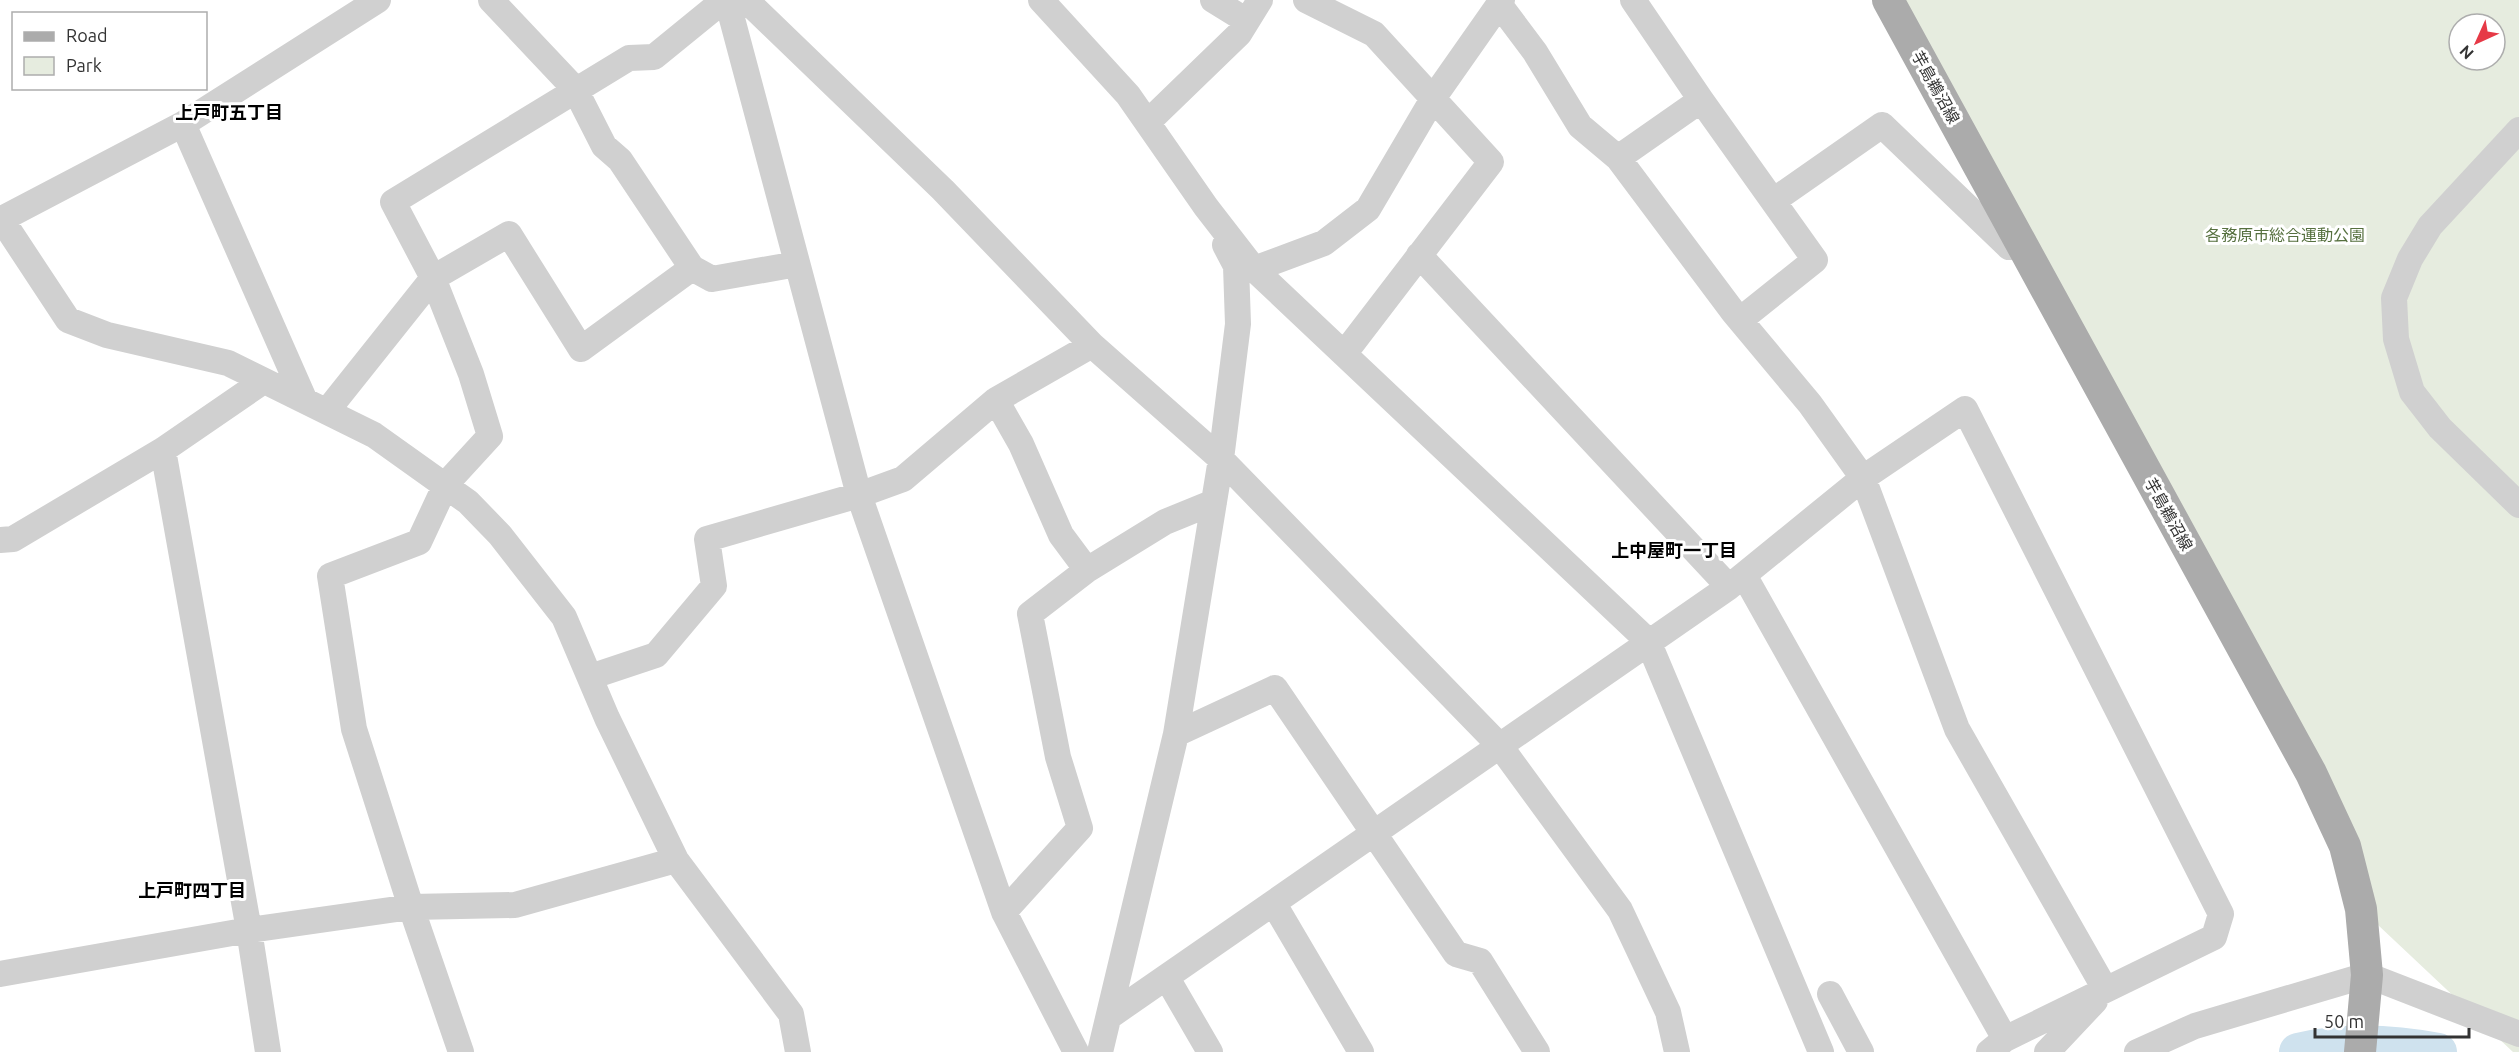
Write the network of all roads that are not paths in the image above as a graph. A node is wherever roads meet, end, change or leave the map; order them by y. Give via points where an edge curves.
1 (378, 0) edge
2 (491, 0) edge
3 (725, 0) edge
4 (736, 0) edge
5 (1041, 0) edge
6 (1213, 0) edge
7 (1306, 0) edge
8 (1633, 0) edge
9 (1888, 0) edge
10 (1500, 2) edge
11 (1253, 10) edge
12 (576, 89) junction
13 (1434, 97) junction
14 (1701, 100) junction
15 (1148, 122) junction
16 (183, 124) junction
17 (2519, 130) edge
18 (1618, 158) junction
19 (1773, 201) junction
20 (1206, 207) junction
21 (1, 220) edge
22 (2023, 247) junction
23 (1419, 255) junction
24 (797, 264) junction
25 (692, 268) junction
26 (1254, 269) junction
27 (433, 278) junction
28 (1740, 320) junction
29 (1092, 345) junction
30 (1344, 354) junction
31 (262, 382) junction
32 (996, 400) junction
33 (316, 406) junction
34 (163, 450) junction
35 (1221, 459) junction
36 (1863, 478) junction
37 (446, 484) junction
38 (858, 495) junction
39 (1214, 502) junction
40 (2519, 505) edge
41 (0, 540) edge
42 (1087, 570) junction
43 (1736, 581) junction
44 (1648, 641) junction
45 (590, 677) junction
46 (1176, 734) junction
47 (1500, 746) junction
48 (1374, 836) junction
49 (676, 860) junction
50 (1274, 904) junction
51 (411, 907) junction
52 (1004, 912) junction
53 (249, 930) junction
54 (0, 974) edge
55 (1167, 978) junction
56 (2367, 987) junction
57 (2105, 989) junction
58 (1830, 994) dead end
59 (1110, 1016) junction
60 (2519, 1034) edge
61 (1997, 1045) edge
62 (268, 1052) edge
63 (461, 1052) edge
64 (798, 1052) edge
65 (1076, 1052) edge
66 (1100, 1052) edge
67 (1210, 1052) edge
68 (1361, 1052) edge
69 (1537, 1052) edge
70 (1677, 1052) edge
71 (1821, 1052) edge
72 (1861, 1052) edge
73 (2047, 1052) edge
74 (2137, 1052) edge
75 (2360, 1052) edge

1 - 16 street
2 - 12 street
3 - 12 street via 654,57 629,58
3 - 24 street
4 - 29 street via 749,3 943,190
5 - 15 street
6 - 11 street
7 - 13 street via 1374,34
8 - 14 street
9 - 22 main road, 芋島鵜沼線
10 - 13 street
10 - 18 street via 1580,126
11 - 15 street via 1239,34
12 - 25 street via 604,146 620,160
12 - 27 street via 393,202
13 - 23 street via 1491,162
13 - 26 street via 1368,209 1324,243
14 - 18 street
14 - 19 street
15 - 20 street
16 - 21 street
16 - 33 street
17 - 40 street via 2430,226 2410,259 2394,298 2396,339 2412,392 2440,428
18 - 28 street
19 - 22 street via 1882,125 2009,247
19 - 28 street via 1815,260
20 - 26 street
20 - 35 street via 1236,266 1238,324
21 - 31 street via 68,320 107,335 228,363
22 - 56 main road, 芋島鵜沼線 via 2336,825 2361,909
23 - 30 street
23 - 43 street
24 - 25 street via 712,279
24 - 38 street
25 - 27 street via 581,349 509,234
26 - 30 street
27 - 33 street
27 - 37 street via 471,374 490,436
28 - 36 street via 1810,404
29 - 32 street
29 - 35 street
30 - 44 street
31 - 33 street
31 - 34 street
32 - 38 street via 903,479
32 - 42 street via 1021,444 1060,536
33 - 37 street via 374,435
34 - 41 street via 13,539
34 - 53 street
35 - 39 street
35 - 47 street
36 - 43 street
36 - 57 street via 1957,729
36 - 57 street via 1965,409 2221,914 2214,937
37 - 45 street via 500,535 564,617
37 - 51 street via 419,542 330,576 354,729
38 - 45 street via 707,539 714,586 656,655
38 - 52 street
39 - 42 street via 1165,522
39 - 46 street
42 - 52 street via 1030,614 1058,757 1080,828
43 - 44 street
43 - 61 street
44 - 47 street
44 - 71 street
45 - 49 street
46 - 48 street via 1275,688
46 - 59 street
47 - 48 street
47 - 70 street via 1620,910 1668,1012
48 - 50 street
48 - 69 street via 1456,954 1480,961
49 - 51 street via 515,905
49 - 64 street via 791,1014
50 - 55 street
50 - 68 street
51 - 53 street
51 - 63 street
52 - 65 street
53 - 54 street
53 - 62 street
55 - 59 street
55 - 67 street
56 - 60 street
56 - 74 street via 2195,1026
56 - 75 main road, 芋島鵜沼線
57 - 61 street
57 - 73 street
58 - 72 street
59 - 66 street

